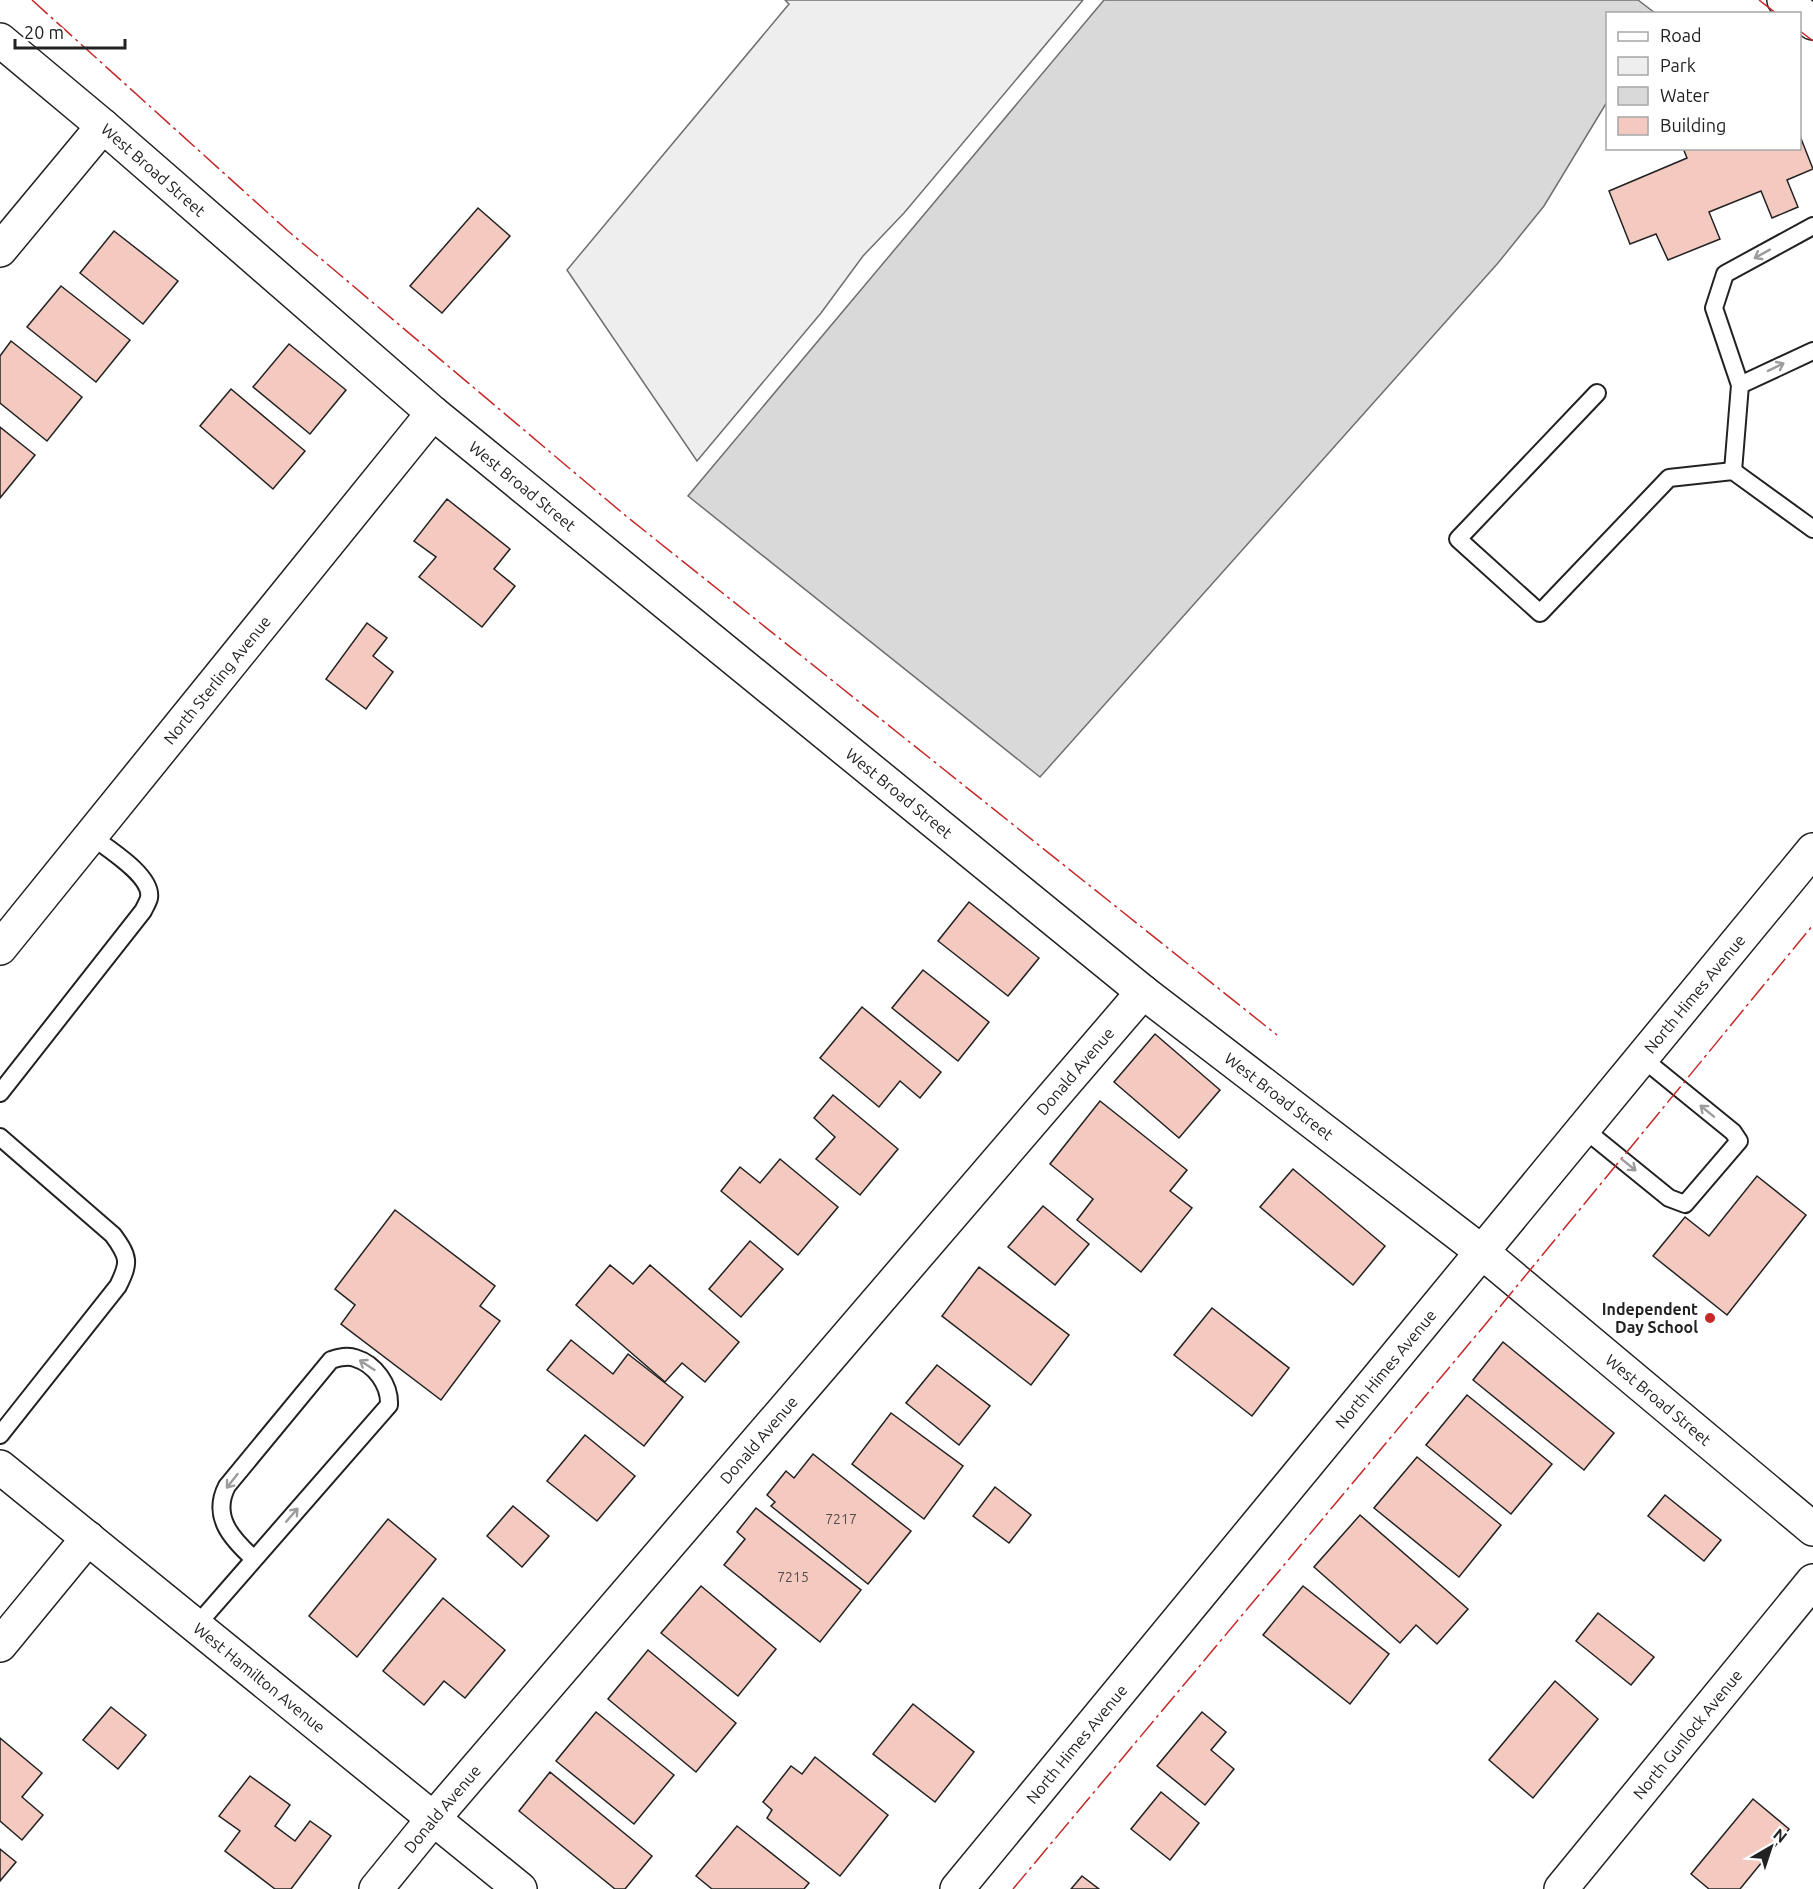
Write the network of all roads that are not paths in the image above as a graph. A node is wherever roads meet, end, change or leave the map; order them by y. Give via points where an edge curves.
1 (1784, 0) edge
2 (1799, 12) edge
3 (1801, 13) edge
4 (1813, 23) edge
5 (0, 40) edge
6 (103, 126) junction
7 (1813, 226) edge
8 (0, 250) edge
9 (1813, 351) edge
10 (1740, 385) junction
11 (1597, 393) dead end
12 (434, 413) junction
13 (1732, 471) junction
14 (1813, 529) edge
15 (91, 836) junction
16 (1813, 850) edge
17 (0, 948) edge
18 (1143, 992) junction
19 (1642, 1058) junction
20 (0, 1093) edge
21 (1584, 1129) junction
22 (0, 1137) edge
23 (1482, 1252) junction
24 (0, 1435) edge
25 (0, 1467) edge
26 (1813, 1528) edge
27 (88, 1538) junction
28 (254, 1559) junction
29 (1813, 1581) edge
30 (196, 1626) junction
31 (0, 1645) edge
32 (433, 1819) junction
33 (376, 1889) edge
34 (520, 1889) edge
35 (957, 1889) edge
36 (1561, 1889) edge

1 - 2 street
3 - 4 street
5 - 6 street, West Broad Street
6 - 8 street
6 - 12 street, West Broad Street
7 -> 10 lane via 1725,274 1713,308
10 -> 9 lane
10 - 13 lane
11 - 13 lane via 1458,539 1540,613 1669,478
12 - 15 street, North Sterling Avenue
12 - 18 street, West Broad Street
13 - 14 lane
15 - 17 street, North Sterling Avenue
15 - 20 lane via 140,875 149,897 143,911
16 - 19 street, North Himes Avenue
18 - 23 street, West Broad Street
18 - 32 street, Donald Avenue
19 - 21 street, North Himes Avenue
21 -> 19 lane via 1669,1198 1685,1204 1739,1141
21 - 23 street, North Himes Avenue
22 - 24 lane via 113,1235 125,1251 127,1269 118,1286
23 - 26 street, West Broad Street
23 - 35 street, North Himes Avenue
25 - 27 street, West Hamilton Avenue
27 - 30 street, West Hamilton Avenue
27 - 31 street
28 -> 28 lane via 389,1406 390,1396 378,1372 355,1358 331,1360 227,1486 221,1508 224,1524
28 - 30 lane
29 - 36 street, North Gunlock Avenue
30 - 32 street, West Hamilton Avenue
32 - 33 street, Donald Avenue
32 - 34 street, West Hamilton Avenue

